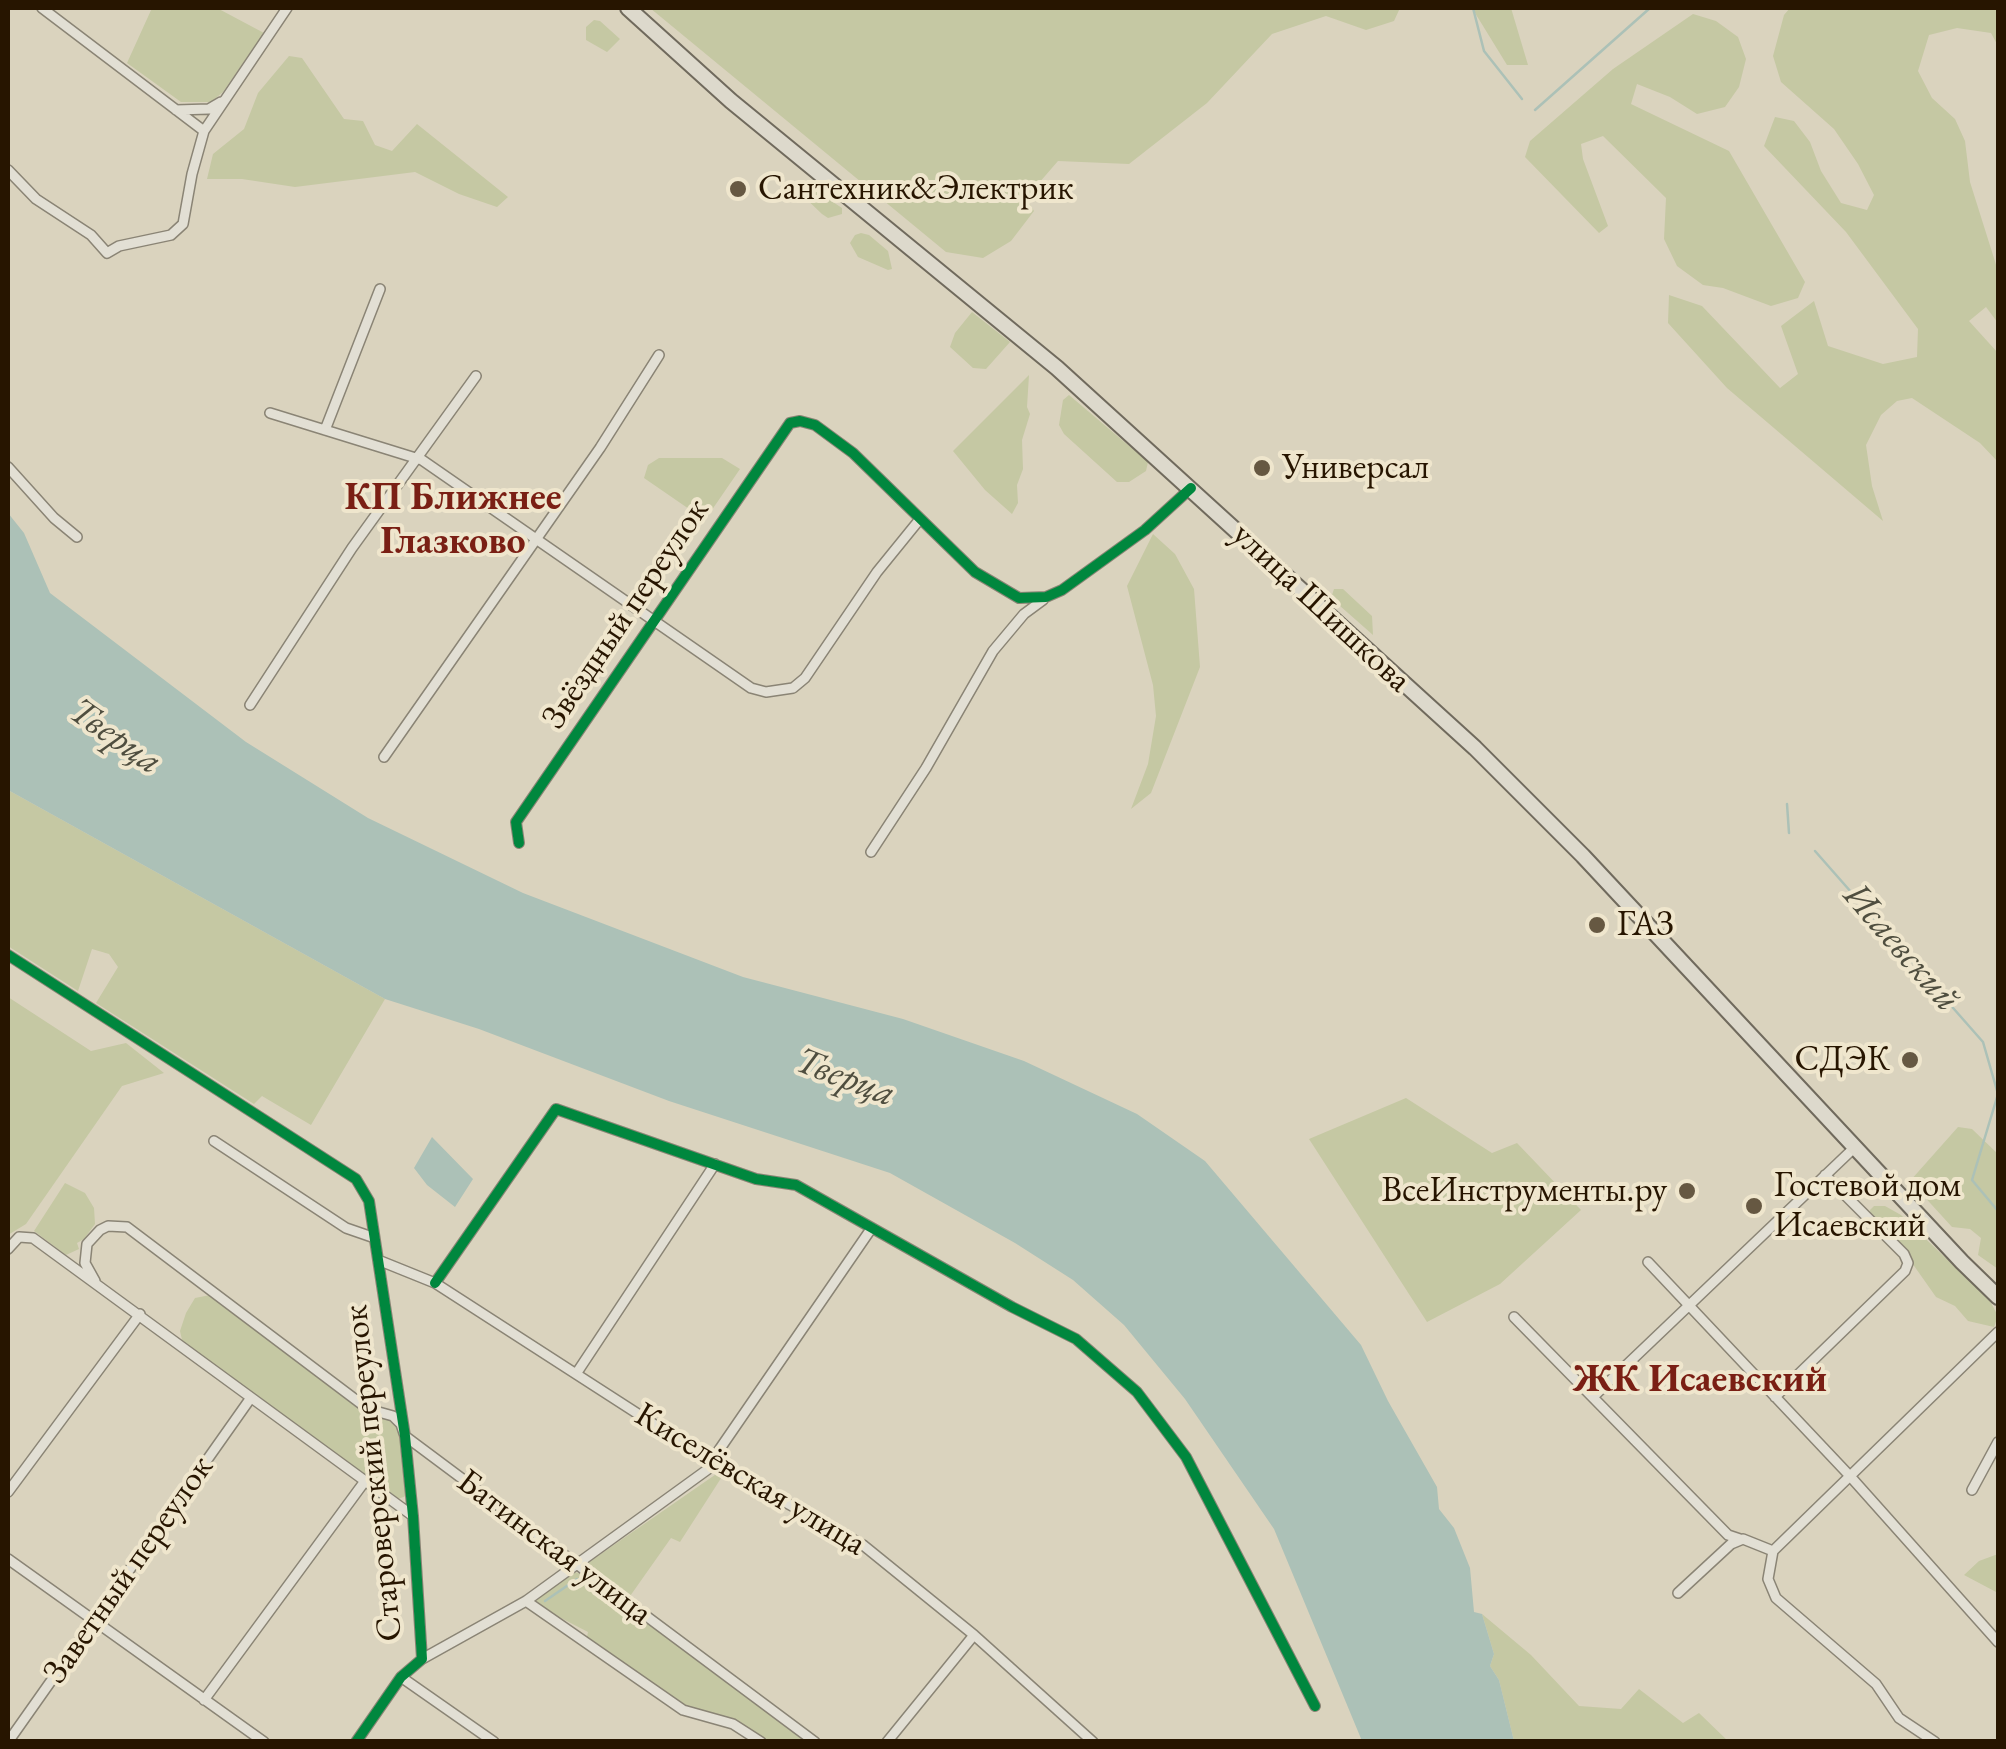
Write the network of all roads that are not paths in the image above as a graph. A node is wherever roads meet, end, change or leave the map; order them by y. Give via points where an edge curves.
1 (42, 8) edge
2 (287, 8) edge
3 (628, 8) edge
4 (224, 100) junction
5 (176, 110) junction
6 (204, 132) junction
7 (8, 170) edge
8 (380, 288) dead end
9 (658, 355) dead end
10 (476, 376) dead end
11 (270, 413) dead end
12 (326, 430) junction
13 (418, 458) junction
14 (8, 467) edge
15 (1191, 488) junction
16 (920, 518) junction
17 (77, 537) dead end
18 (538, 538) junction
19 (1050, 595) junction
20 (654, 620) junction
21 (250, 706) dead end
22 (384, 758) dead end
23 (519, 843) dead end
24 (871, 852) dead end
25 (8, 954) edge
26 (214, 1141) dead end
27 (1854, 1147) junction
28 (715, 1164) junction
29 (1825, 1175) junction
30 (871, 1229) junction
31 (372, 1237) junction
32 (8, 1249) edge
33 (378, 1260) junction
34 (1648, 1262) dead end
35 (1962, 1262) junction
36 (94, 1280) junction
37 (435, 1283) junction
38 (1998, 1285) edge
39 (1998, 1297) edge
40 (1689, 1305) junction
41 (140, 1314) junction
42 (1514, 1317) dead end
43 (1998, 1332) edge
44 (576, 1374) junction
45 (1593, 1397) junction
46 (1775, 1397) junction
47 (250, 1399) junction
48 (404, 1436) junction
49 (1998, 1442) edge
50 (714, 1462) junction
51 (1848, 1476) junction
52 (365, 1481) junction
53 (1972, 1490) dead end
54 (8, 1492) edge
55 (414, 1516) junction
56 (1743, 1539) junction
57 (1774, 1550) junction
58 (8, 1558) edge
59 (576, 1566) junction
60 (1678, 1593) dead end
61 (526, 1601) junction
62 (94, 1620) junction
63 (974, 1636) junction
64 (1998, 1642) edge
65 (422, 1659) junction
66 (402, 1676) junction
67 (204, 1700) junction
68 (1315, 1706) dead end
69 (8, 1742) edge
70 (264, 1742) edge
71 (356, 1742) edge
72 (494, 1742) edge
73 (761, 1742) edge
74 (815, 1742) edge
75 (887, 1742) edge
76 (1093, 1742) edge
77 (1935, 1742) edge

1 - 5 street
2 - 4 street
3 - 15 main road, улица Шишкова
4 - 5 street via 210,109
4 - 6 street
5 - 6 street
6 - 7 street via 183,224 171,235 107,252
8 - 12 street
9 - 18 street
10 - 13 street
11 - 12 street
12 - 13 street
13 - 18 street
13 - 21 street
14 - 17 street
15 - 19 street via 1091,572
15 - 27 main road, улица Шишкова via 1554,826
16 - 19 street via 1001,590 1019,598
16 - 20 street via 793,688 751,688
16 - 20 street, Звёздный переулок via 853,453 814,425 795,422
18 - 20 street
18 - 22 street
19 - 24 street via 993,651
20 - 23 street, Звёздный переулок via 516,822
25 - 31 street, Староверский переулок via 356,1179 368,1200
26 - 31 street via 346,1228
27 - 29 street
27 - 35 main road, улица Шишкова
28 - 30 street via 796,1185
28 - 37 street via 556,1109
28 - 44 street
29 - 40 street
29 - 46 street via 1908,1263
30 - 50 street
30 - 68 street via 1076,1339 1137,1392 1186,1456
31 - 33 street, Староверский переулок
32 - 36 street, Батинская улица via 19,1238 33,1238
33 - 37 street, Киселёвская улица
33 - 48 street, Староверский переулок
34 - 40 street
35 - 38 main road, улица Шишкова
35 - 39 main road, улица Шишкова
36 - 41 street, Батинская улица
36 - 48 street, Батинская улица via 85,1262 87,1244 100,1230 127,1226 368,1408 392,1416
37 - 44 street, Киселёвская улица
40 - 45 street
40 - 46 street
41 - 47 street, Батинская улица
41 - 54 street
42 - 45 street
43 - 51 street
44 - 50 street, Киселёвская улица
45 - 56 street via 1728,1535
46 - 51 street
47 - 52 street, Батинская улица
47 - 62 street, Заветный переулок
48 - 55 street, Староверский переулок
48 - 59 street, Батинская улица
49 - 53 street
50 - 59 street
50 - 63 street, Киселёвская улица via 863,1545
51 - 57 street
51 - 64 street
52 - 55 street, Батинская улица
52 - 67 street
55 - 65 street, Староверский переулок
56 - 57 street
56 - 60 street
57 - 77 street via 1768,1579 1776,1598 1876,1684 1898,1718
58 - 62 street
59 - 61 street
59 - 74 street, Батинская улица
61 - 65 street
61 - 73 street, Батинская улица via 683,1710 733,1724
62 - 67 street
62 - 69 street, Заветный переулок
63 - 75 street
63 - 76 street, Киселёвская улица
65 - 66 street, Староверский переулок
66 - 71 street, Староверский переулок
66 - 72 street
67 - 70 street

